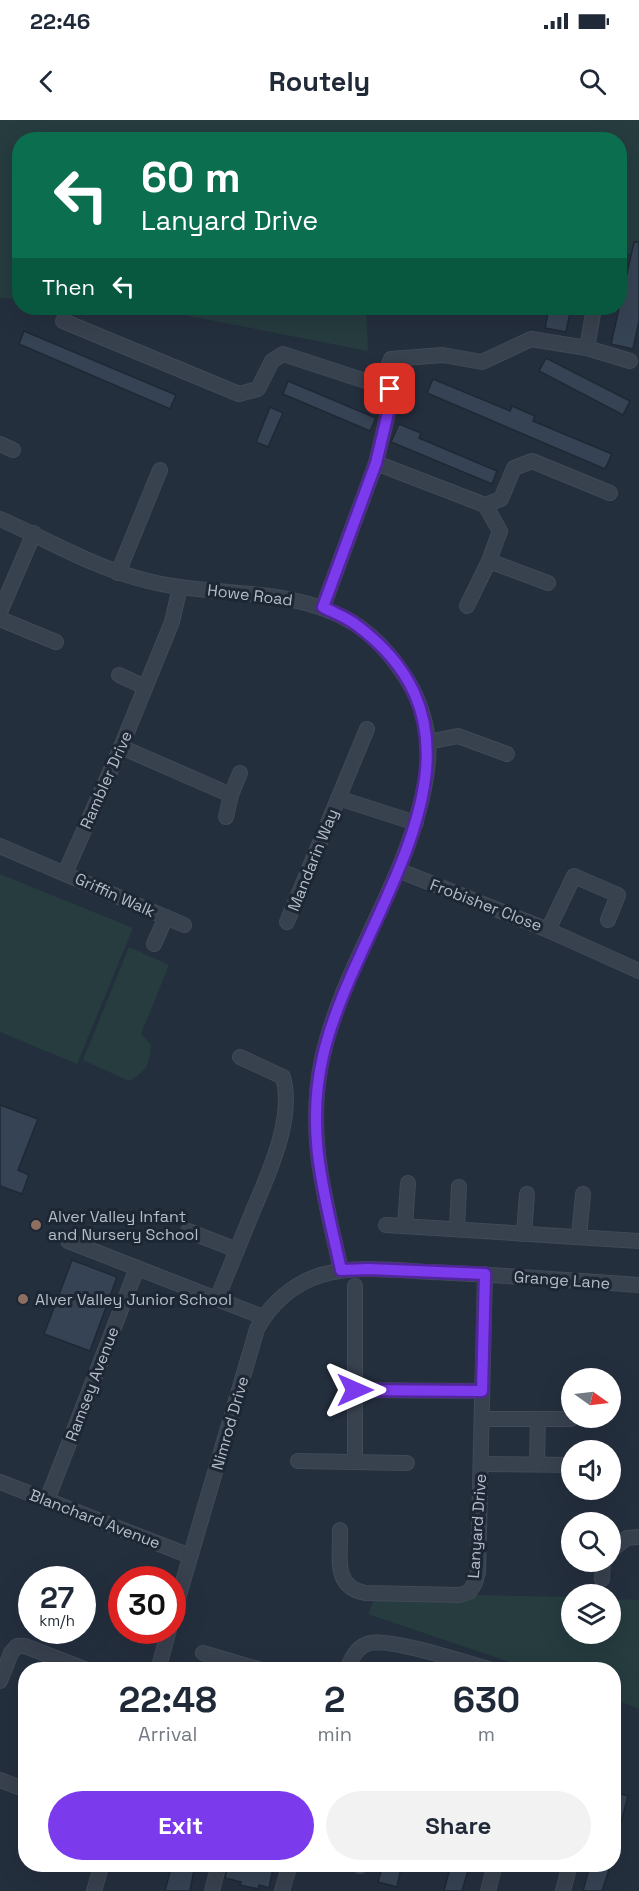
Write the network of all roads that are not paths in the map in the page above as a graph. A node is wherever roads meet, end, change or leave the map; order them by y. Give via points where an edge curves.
1 (593, 315) edge
2 (63, 321) dead end
3 (586, 348) junction
4 (630, 361) dead end
5 (390, 389) junction
6 (0, 444) edge
7 (13, 450) dead end
8 (376, 463) junction
9 (160, 470) dead end
10 (610, 493) dead end
11 (484, 505) junction
12 (0, 519) edge
13 (34, 533) junction
14 (489, 561) junction
15 (118, 573) junction
16 (548, 583) dead end
17 (180, 587) junction
18 (467, 606) dead end
19 (323, 607) junction
20 (0, 612) edge
21 (0, 619) edge
22 (56, 642) dead end
23 (119, 675) dead end
24 (146, 687) junction
25 (367, 729) dead end
26 (428, 742) junction
27 (121, 747) junction
28 (507, 754) dead end
29 (240, 773) dead end
30 (231, 795) junction
31 (338, 798) junction
32 (226, 817) dead end
33 (416, 823) junction
34 (0, 846) edge
35 (398, 870) junction
36 (65, 873) junction
37 (166, 918) junction
38 (608, 920) dead end
39 (287, 922) dead end
40 (184, 925) dead end
41 (548, 930) junction
42 (154, 944) dead end
43 (639, 971) edge
44 (240, 1057) dead end
45 (408, 1183) dead end
46 (459, 1187) dead end
47 (527, 1194) dead end
48 (583, 1194) dead end
49 (386, 1225) dead end
50 (405, 1226) junction
51 (457, 1229) junction
52 (188, 1231) dead end
53 (524, 1234) junction
54 (579, 1237) junction
55 (68, 1241) dead end
56 (639, 1241) edge
57 (237, 1250) junction
58 (137, 1268) junction
59 (341, 1270) junction
60 (485, 1274) junction
61 (639, 1285) edge
62 (355, 1286) dead end
63 (217, 1299) junction
64 (263, 1317) junction
65 (355, 1390) junction
66 (482, 1391) junction
67 (482, 1419) junction
68 (537, 1419) junction
69 (561, 1419) edge
70 (298, 1461) dead end
71 (355, 1462) junction
72 (407, 1463) dead end
73 (481, 1464) junction
74 (537, 1464) junction
75 (561, 1465) edge
76 (0, 1482) edge
77 (47, 1500) junction
78 (340, 1530) dead end
79 (639, 1537) edge
80 (621, 1543) edge
81 (190, 1556) junction
82 (186, 1570) edge
83 (602, 1572) edge
84 (602, 1579) dead end
85 (165, 1644) edge
86 (203, 1653) dead end
87 (66, 1662) edge
88 (160, 1662) edge
89 (234, 1662) edge
90 (350, 1662) edge
91 (462, 1662) edge
92 (0, 1681) edge
93 (0, 1780) edge
94 (18, 1787) edge
95 (100, 1872) edge
96 (217, 1872) edge
97 (288, 1872) edge
98 (493, 1872) edge
99 (568, 1872) edge
100 (94, 1891) edge
101 (212, 1891) edge
102 (282, 1891) edge
103 (488, 1891) edge
104 (563, 1891) edge

1 - 3 street
2 - 5 street via 239,394 258,389 272,361 283,354
3 - 4 street
3 - 5 street via 531,339 482,362 442,355 391,359 386,371
5 - 8 street
6 - 7 street
8 - 11 street
8 - 19 street
9 - 15 street
10 - 11 street via 532,461 514,468 501,499
11 - 14 street via 500,531
12 - 13 street, Howe Road
13 - 15 street, Howe Road
13 - 20 street
14 - 16 street
14 - 18 street
15 - 17 street, Howe Road
17 - 19 street, Howe Road via 268,595
17 - 24 street, Rambler Drive via 172,622
19 - 26 street, Howe Road via 354,623 394,660 411,686
21 - 22 street
23 - 24 street
24 - 27 street, Rambler Drive
25 - 31 street, Mandarin Way
26 - 28 street via 458,736
26 - 33 street, Howe Road via 426,783
27 - 30 street
27 - 36 street, Rambler Drive
29 - 30 street
30 - 32 street
31 - 33 street, Mandarin Way
31 - 39 street, Mandarin Way
33 - 35 street, Howe Road
34 - 36 street, Griffin Walk
35 - 41 street, Frobisher Close
35 - 59 street, Howe Road via 333,1020 317,1085 318,1166
36 - 37 street, Griffin Walk
37 - 40 street, Griffin Walk
37 - 42 street, Griffin Walk
38 - 41 street, Frobisher Close via 618,895 574,876
41 - 43 street
44 - 57 street via 283,1077 286,1100 278,1150
45 - 50 street
46 - 51 street
47 - 53 street
48 - 54 street
49 - 50 street
50 - 51 street
51 - 53 street
52 - 57 street
53 - 54 street
54 - 56 street
55 - 58 street
57 - 63 street
58 - 63 street
58 - 77 street, Ramsey Avenue
59 - 60 street, Grange Lane
59 - 64 street, Nimrod Drive via 301,1284
60 - 61 street, Grange Lane
60 - 66 street, Lanyard Drive
62 - 65 street
63 - 64 street
64 - 81 street, Nimrod Drive
65 - 66 street
65 - 71 street
66 - 67 street, Lanyard Drive
67 - 68 street
67 - 73 street, Lanyard Drive
68 - 69 street
68 - 74 street
70 - 71 street
71 - 72 street
73 - 74 street
73 - 78 street, Lanyard Drive via 478,1572 469,1592 449,1596 353,1591 341,1575
74 - 75 street
76 - 77 street, Blanchard Avenue
77 - 81 street, Blanchard Avenue
79 - 80 street
81 - 82 street, Nimrod Drive
83 - 84 street
85 - 88 street
86 - 89 street
87 - 92 street via 17,1646
90 - 91 street via 358,1649 370,1643 388,1642
93 - 94 street
95 - 100 street
96 - 101 street
97 - 102 street
98 - 103 street
99 - 104 street

